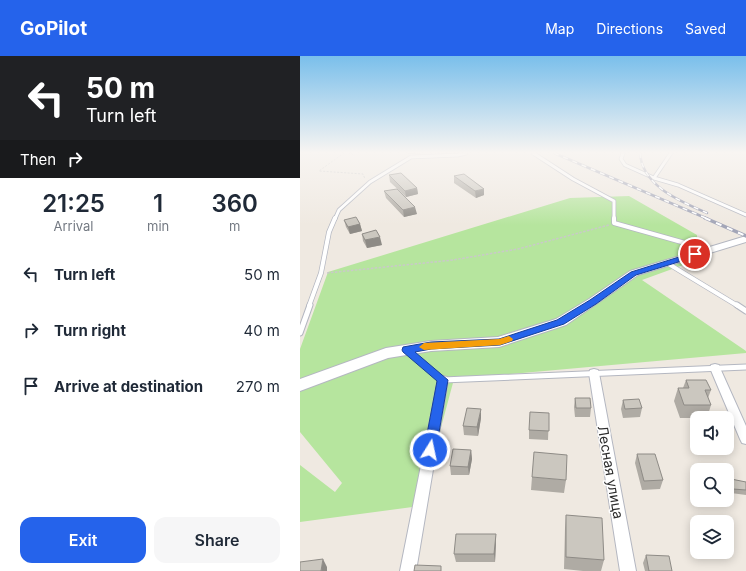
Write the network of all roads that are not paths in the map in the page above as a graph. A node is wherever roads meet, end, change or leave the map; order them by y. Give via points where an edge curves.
1 (378, 177) edge
2 (570, 177) edge
3 (654, 178) edge
4 (746, 215) edge
5 (746, 239) edge
6 (710, 250) junction
7 (667, 263) junction
8 (746, 311) edge
9 (300, 333) edge
10 (406, 350) junction
11 (746, 367) edge
12 (715, 368) junction
13 (594, 373) junction
14 (443, 380) junction
15 (300, 385) edge
16 (746, 439) edge
17 (408, 571) edge
18 (628, 571) edge

1 - 9 lane via 339,210 326,241 321,273
2 - 6 lane via 614,201 614,223
3 - 4 lane via 678,185
5 - 6 main road
6 - 7 main road
7 - 8 lane
7 - 10 main road via 634,273 561,322 500,342
10 - 14 lane
10 - 15 main road via 386,353
11 - 12 lane
12 - 13 lane
12 - 16 street
13 - 14 lane
13 - 18 street, Лесная улица
14 - 17 street

